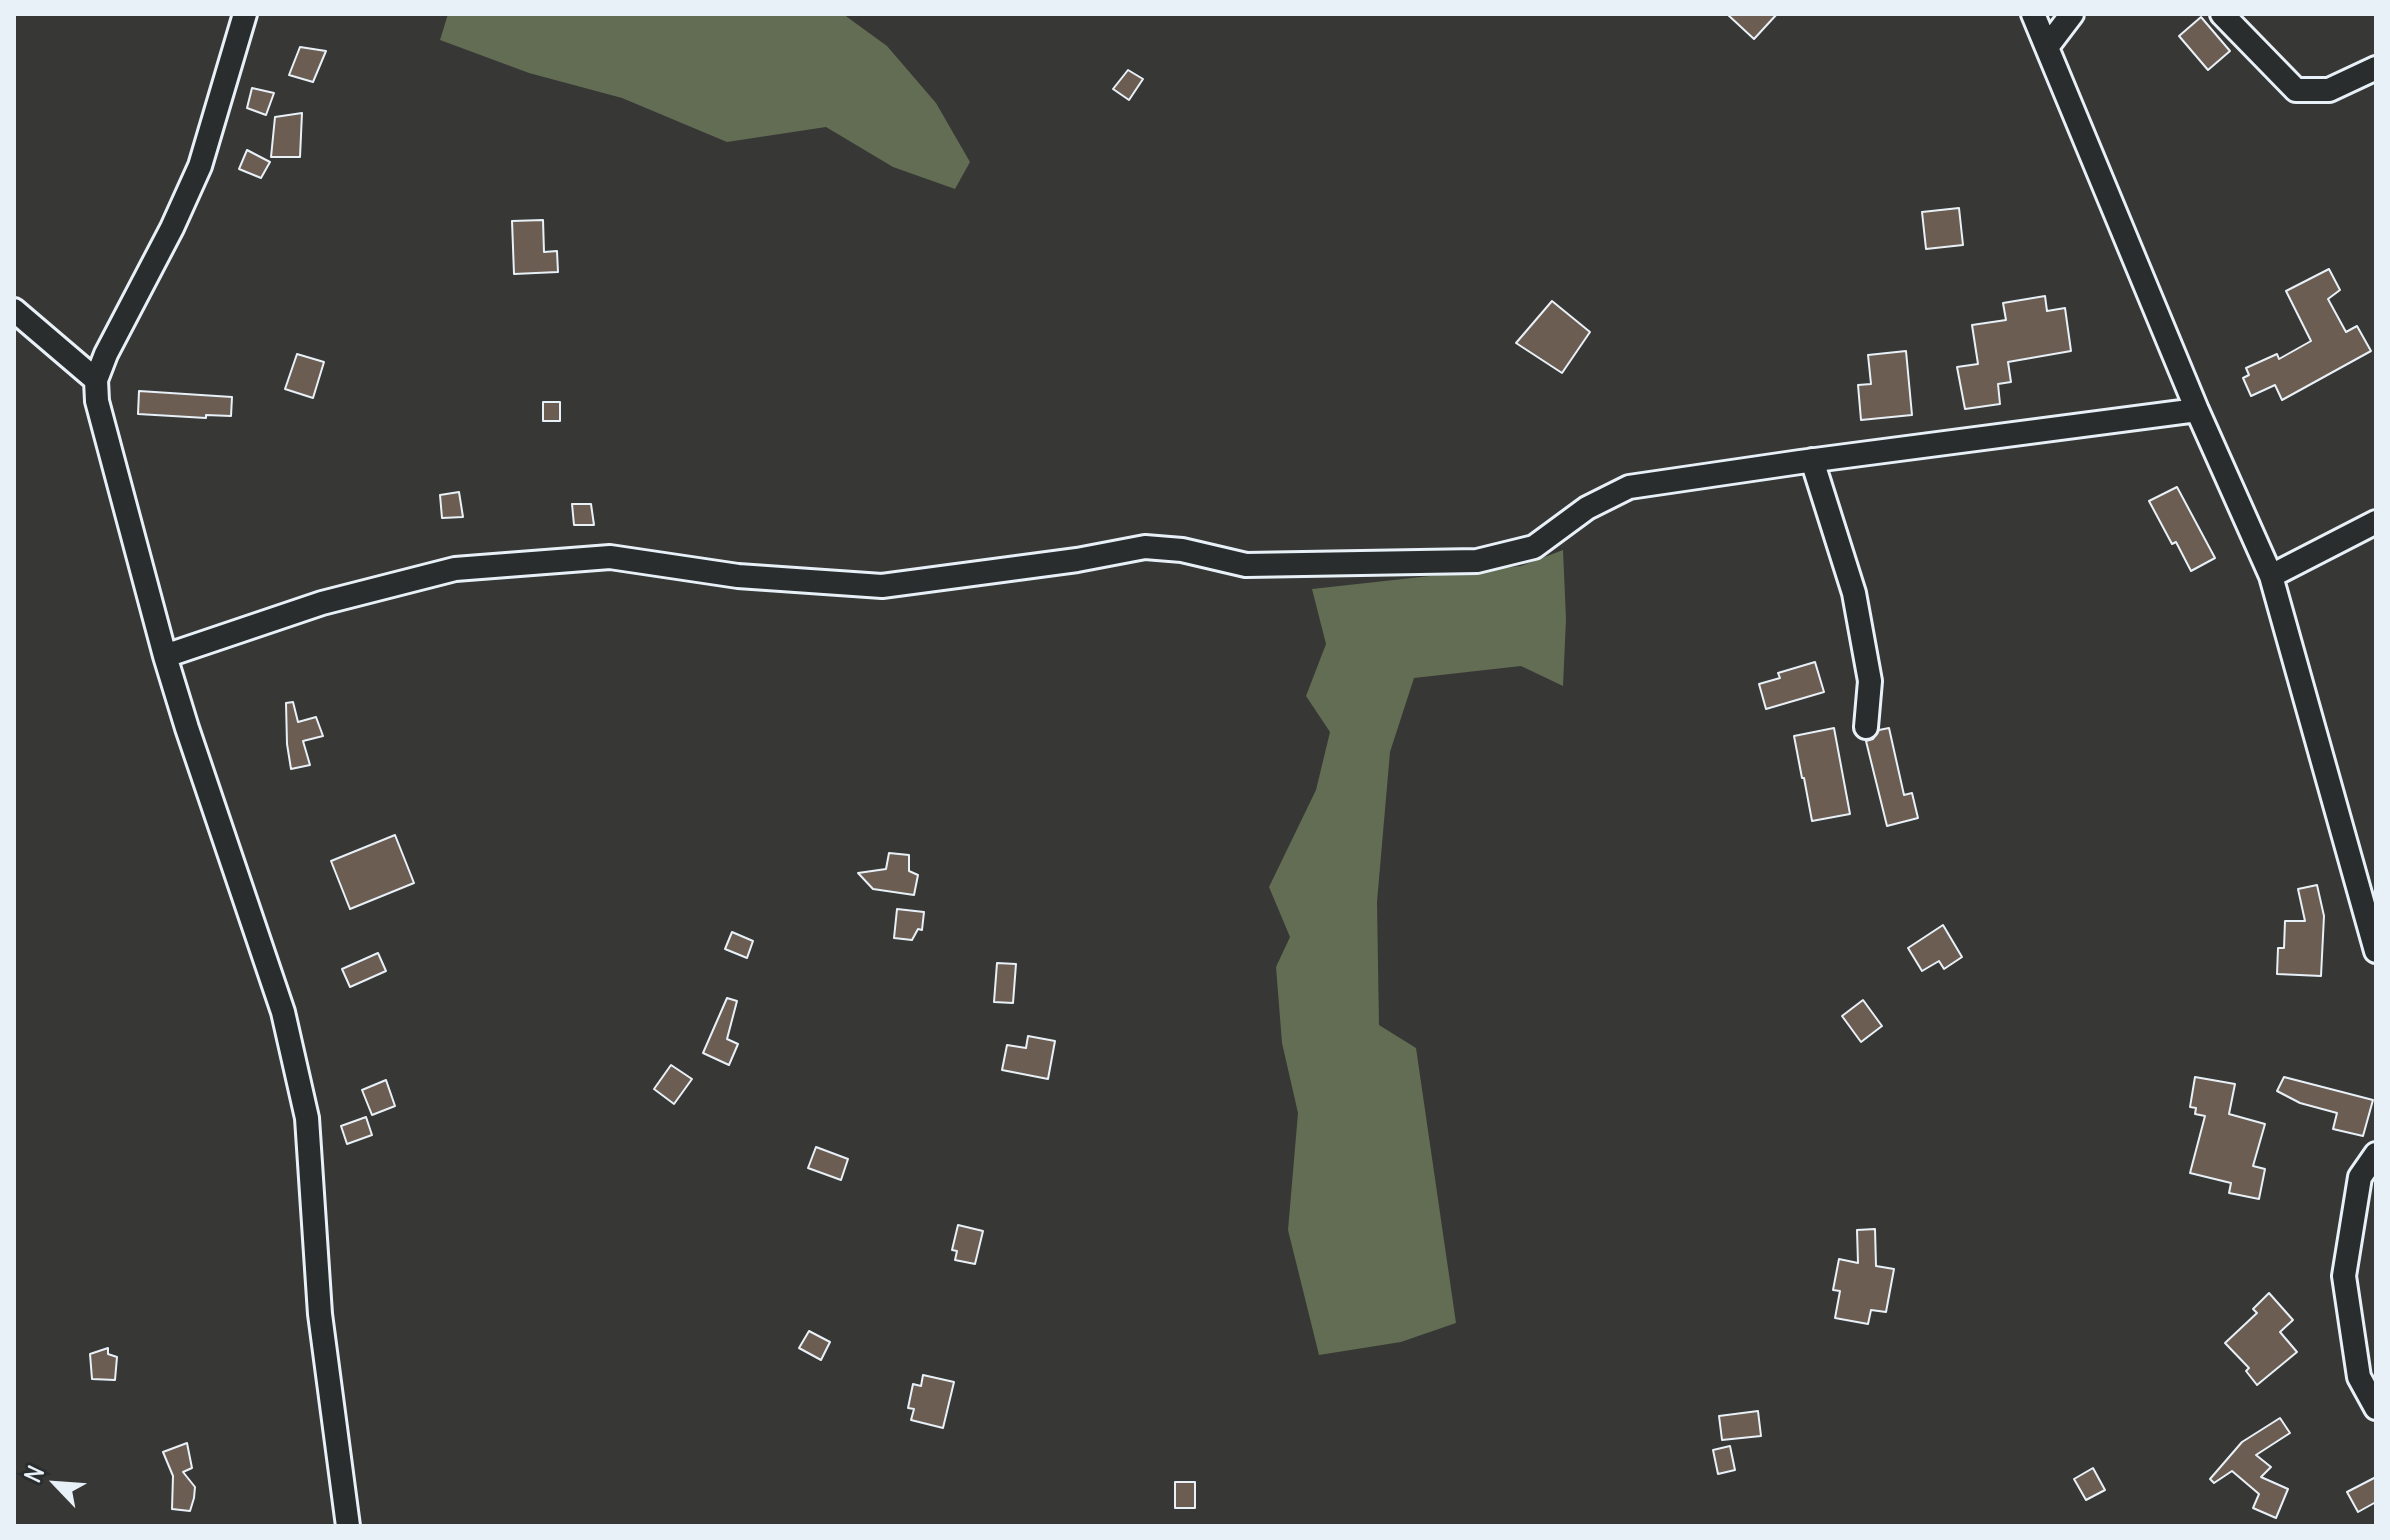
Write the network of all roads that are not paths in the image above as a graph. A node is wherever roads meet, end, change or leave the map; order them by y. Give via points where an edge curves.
1 (245, 14) edge
2 (2033, 14) edge
3 (2072, 14) edge
4 (2222, 14) edge
5 (2047, 47) junction
6 (2376, 68) edge
7 (14, 310) edge
8 (96, 380) junction
9 (2197, 410) junction
10 (1812, 460) junction
11 (2376, 522) edge
12 (2271, 576) junction
13 (165, 656) junction
14 (1866, 727) dead end
15 (2376, 951) edge
16 (2376, 1154) edge
17 (2376, 1408) edge
18 (348, 1526) edge

1 - 8 street via 200,166
2 - 5 street
3 - 5 street
4 - 6 street via 2296,90 2329,90
5 - 9 street
7 - 8 street
8 - 13 street via 105,436
9 - 10 street
9 - 12 street
10 - 13 street via 1629,487 1587,508 1534,547 1477,561 1246,565 1145,547 882,586 738,576 610,557 455,569 322,603
10 - 14 street via 1854,593 1870,681
11 - 12 street
12 - 15 street
13 - 18 street via 283,1012 307,1118 320,1314
16 - 17 street via 2360,1177 2344,1276 2359,1377

